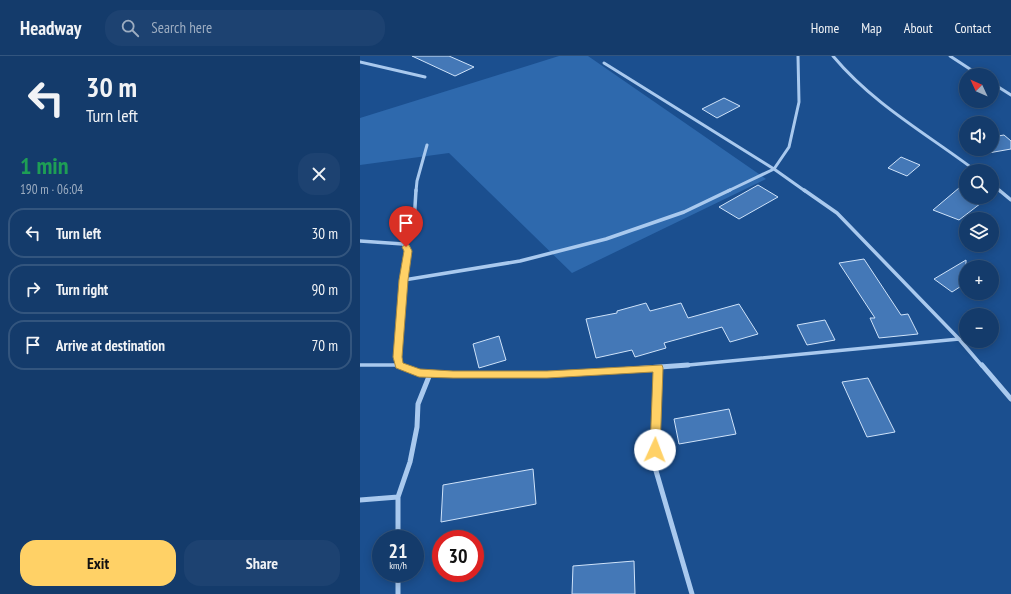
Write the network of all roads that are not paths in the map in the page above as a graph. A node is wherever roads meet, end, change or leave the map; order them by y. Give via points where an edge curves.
1 (798, 56) edge
2 (833, 56) edge
3 (950, 56) edge
4 (360, 62) edge
5 (604, 63) dead end
6 (968, 68) edge
7 (425, 77) dead end
8 (999, 87) edge
9 (1011, 95) edge
10 (427, 144) dead end
11 (967, 164) edge
12 (774, 169) junction
13 (999, 190) edge
14 (1011, 200) edge
15 (360, 241) edge
16 (403, 244) junction
17 (404, 280) junction
18 (959, 339) joint
19 (967, 348) edge
20 (360, 365) edge
21 (399, 365) junction
22 (658, 368) junction
23 (430, 374) junction
24 (1011, 399) edge
25 (398, 497) junction
26 (360, 500) edge
27 (398, 530) edge
28 (398, 582) edge
29 (398, 594) edge
30 (692, 594) edge

1 - 12 street via 798,102 789,147
2 - 11 street via 864,89
3 - 6 street
4 - 7 street
5 - 12 street
8 - 9 street
10 - 16 street via 417,181 414,223
12 - 17 street via 684,212 606,239 520,261
12 - 18 street via 837,212
13 - 14 street
15 - 16 street
16 - 17 street via 408,251
17 - 21 street
18 - 22 street
19 - 24 street
20 - 21 street
21 - 23 street via 419,373
22 - 23 street via 547,375
22 - 30 street via 654,464
23 - 25 street via 418,404 417,427 410,462
25 - 26 street
25 - 27 street
28 - 29 street

